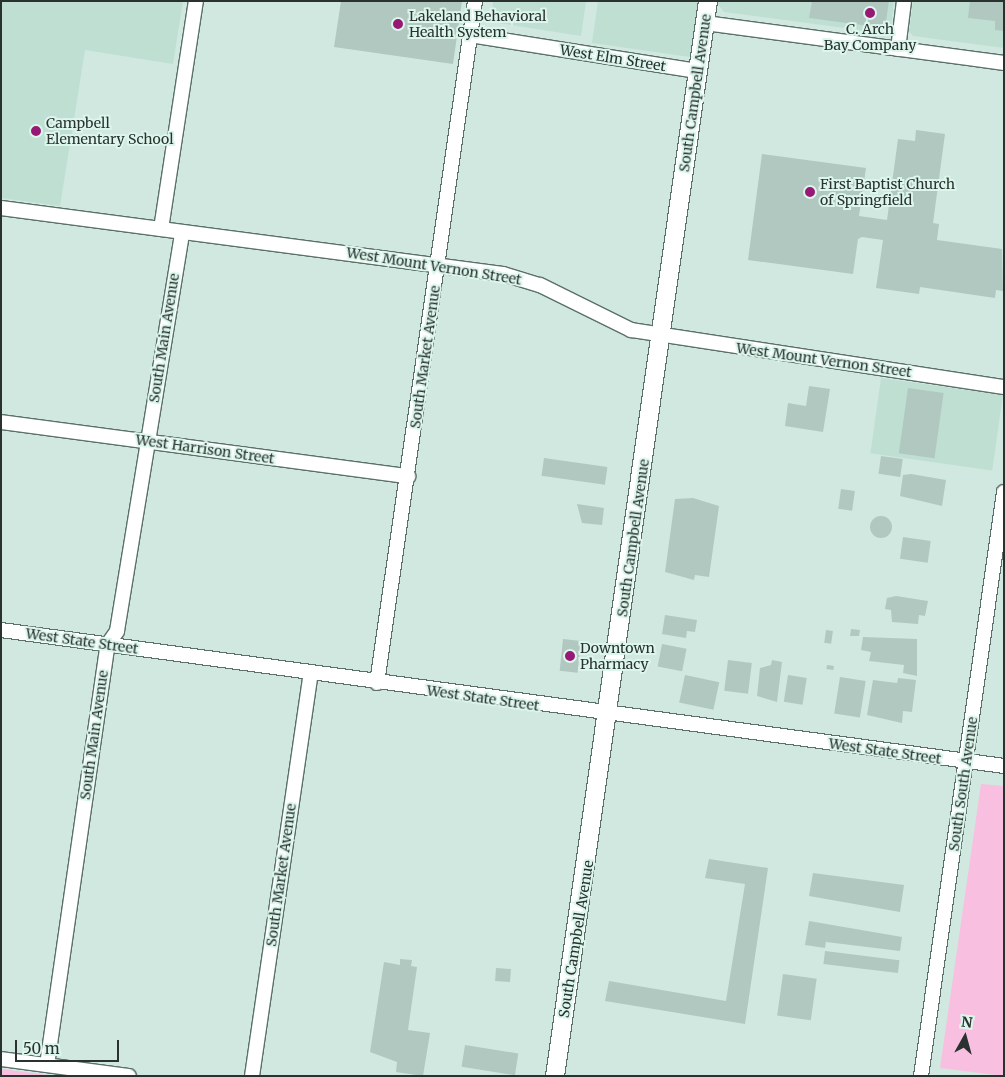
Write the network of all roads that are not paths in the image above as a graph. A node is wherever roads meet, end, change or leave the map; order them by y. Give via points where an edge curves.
1 (196, 1) edge
2 (475, 1) edge
3 (708, 1) edge
4 (904, 1) edge
5 (705, 23) junction
6 (470, 35) junction
7 (898, 49) junction
8 (1004, 62) edge
9 (697, 71) junction
10 (1, 208) edge
11 (161, 229) junction
12 (182, 232) junction
13 (437, 264) junction
14 (661, 336) junction
15 (1004, 387) edge
16 (1, 422) edge
17 (147, 442) junction
18 (408, 476) junction
19 (1004, 492) edge
20 (1, 630) edge
21 (108, 644) junction
22 (311, 674) junction
23 (377, 683) junction
24 (610, 714) junction
25 (966, 762) junction
26 (1004, 766) edge
27 (1, 1059) edge
28 (47, 1065) junction
29 (129, 1076) edge
30 (252, 1076) edge
31 (556, 1076) edge
32 (922, 1076) edge

1 - 11 street
2 - 6 street, South Market Avenue
3 - 5 main road, South Campbell Avenue
4 - 7 street
5 - 7 street
5 - 9 main road, South Campbell Avenue
6 - 9 street, West Elm Street
6 - 13 street, South Market Avenue
7 - 8 street
9 - 14 main road, South Campbell Avenue
10 - 11 street, West Mount Vernon Street
11 - 12 street, West Mount Vernon Street
12 - 13 street, West Mount Vernon Street
12 - 17 street, South Main Avenue
13 - 14 street, West Mount Vernon Street via 521,278 611,323
13 - 18 street, South Market Avenue
14 - 15 street, West Mount Vernon Street
14 - 24 main road, South Campbell Avenue
16 - 17 street, West Harrison Street
17 - 18 street, West Harrison Street
17 - 21 street, South Main Avenue via 117,631
18 - 23 street, South Market Avenue
19 - 25 street, South South Avenue
20 - 21 street, West State Street
21 - 22 street, West State Street
21 - 28 street, South Main Avenue
22 - 23 street, West State Street
22 - 30 street, South Market Avenue
23 - 24 street, West State Street
24 - 25 street, West State Street
24 - 31 main road, South Campbell Avenue
25 - 26 street, West State Street
25 - 32 street, South South Avenue
27 - 28 street
28 - 29 street

